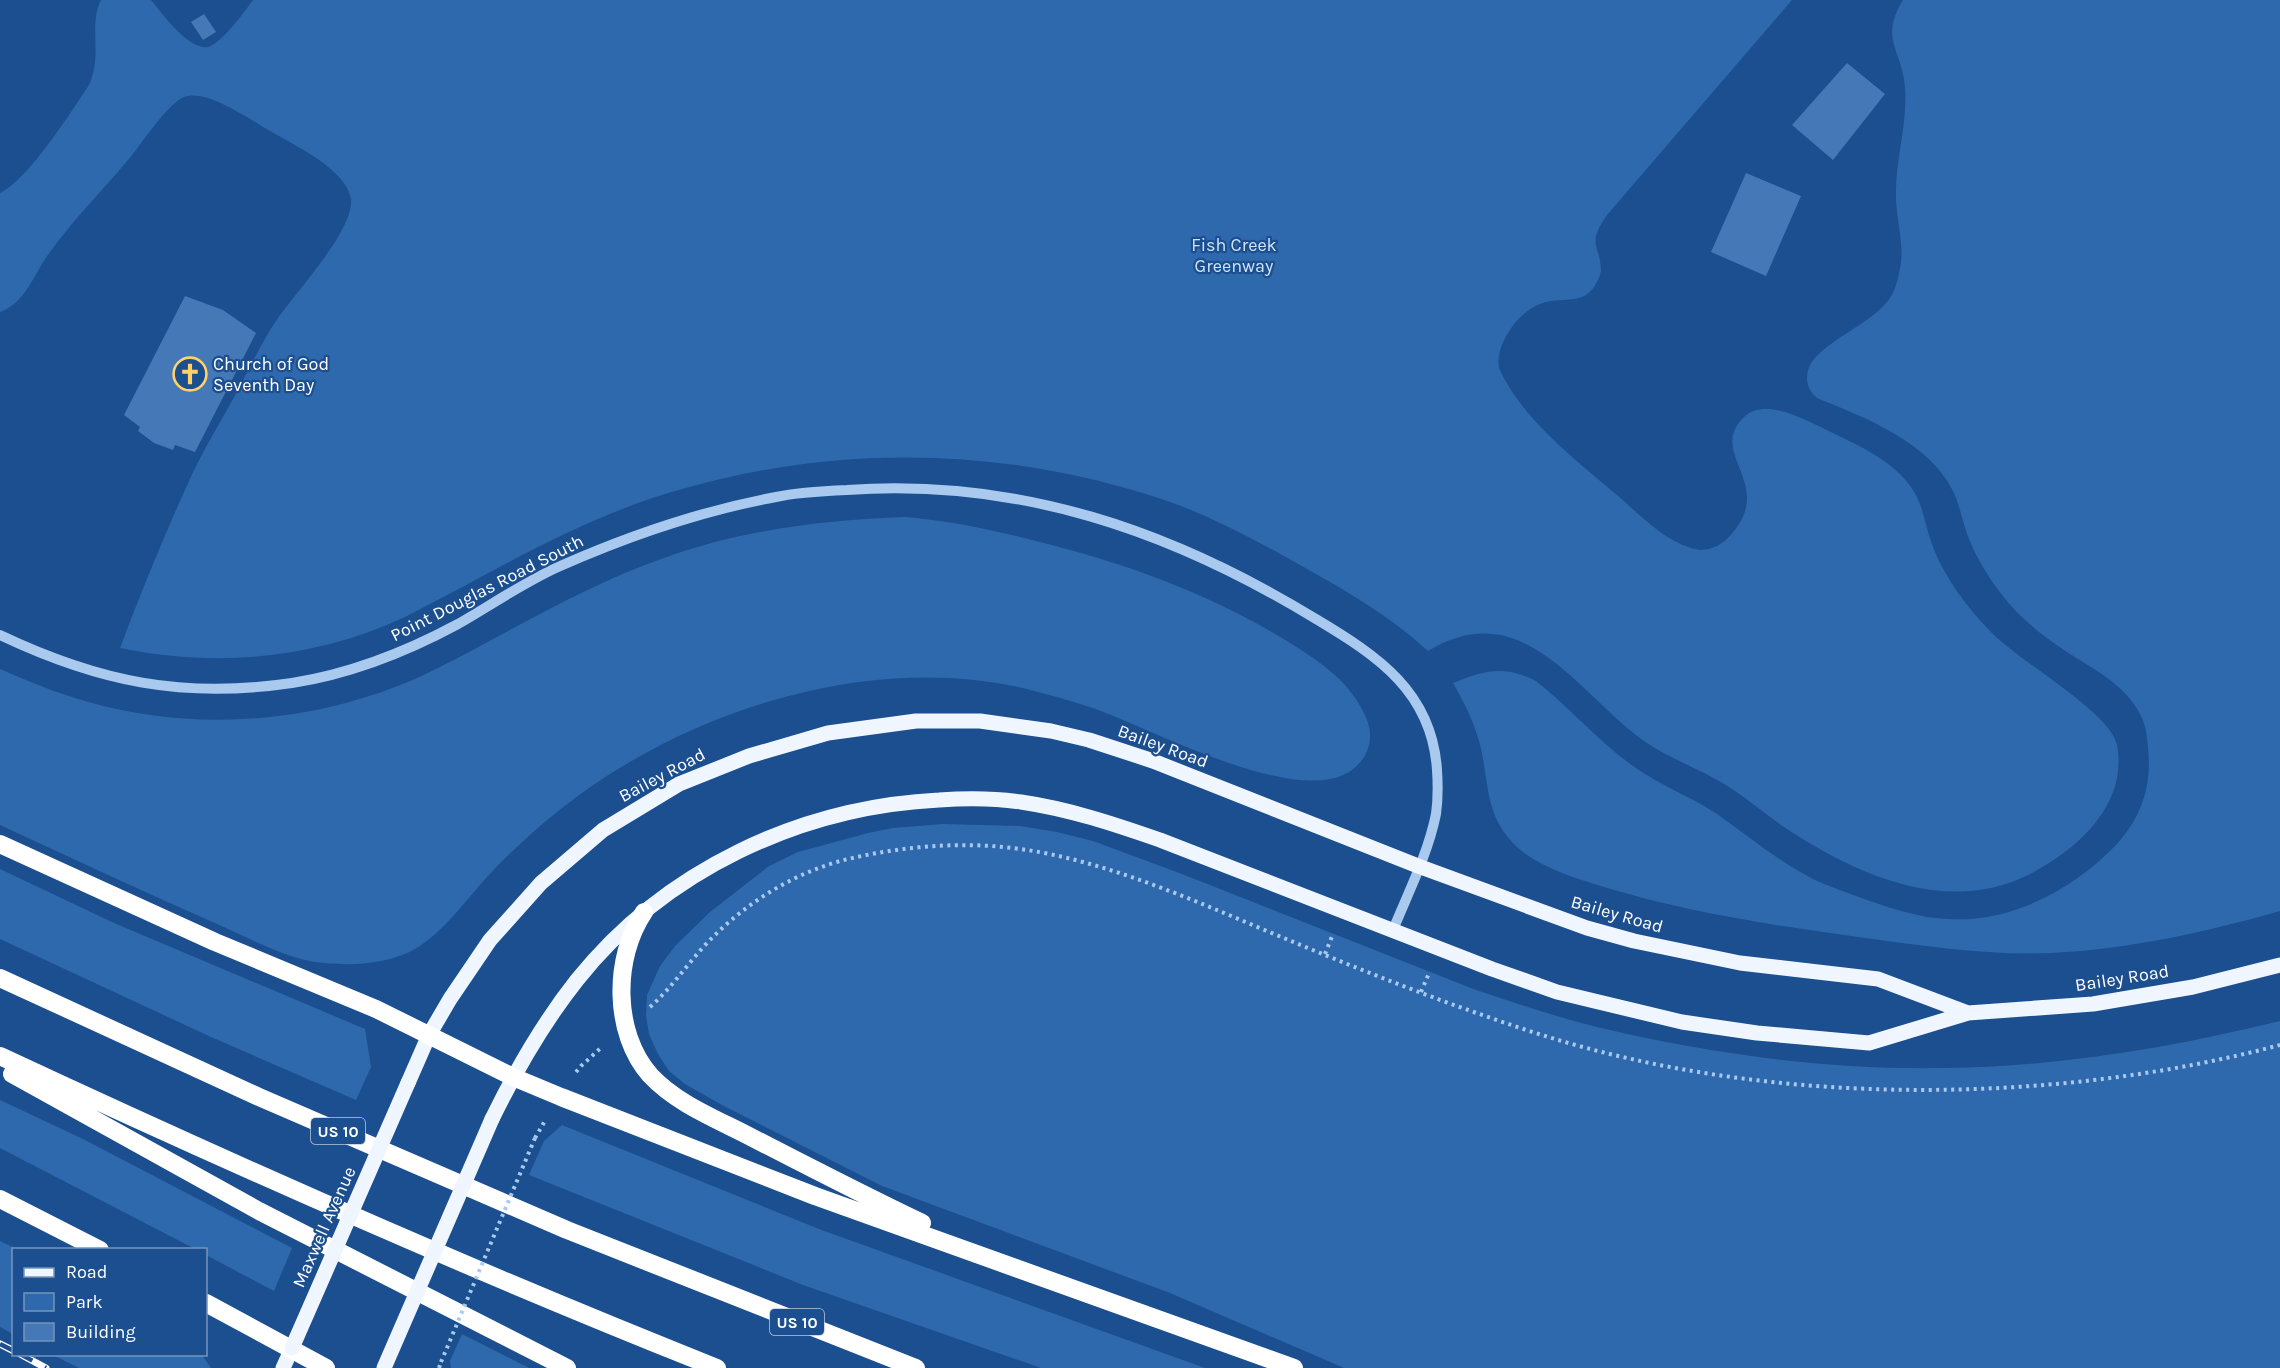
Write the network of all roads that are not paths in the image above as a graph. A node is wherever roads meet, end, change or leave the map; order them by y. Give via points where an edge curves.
1 (0, 635) edge
2 (0, 844) edge
3 (1419, 866) junction
4 (644, 912) junction
5 (1393, 930) junction
6 (2280, 965) edge
7 (0, 978) edge
8 (1968, 1013) junction
9 (429, 1035) junction
10 (0, 1056) edge
11 (0, 1067) edge
12 (513, 1077) junction
13 (0, 1199) edge
14 (96, 1248) edge
15 (1002, 1262) junction
16 (207, 1304) edge
17 (292, 1348) junction
18 (283, 1368) edge
19 (326, 1368) edge
20 (384, 1368) edge
21 (567, 1368) edge
22 (717, 1368) edge
23 (916, 1368) edge
24 (1294, 1368) edge

1 - 3 street, Point Douglas Road South via 76,667 141,682 203,690 276,685 332,675 398,652 552,570 624,538 700,514 780,496 875,488 939,489 1011,497 1112,523 1208,560 1293,604 1386,666 1420,707 1434,747 1438,798
2 - 9 highway
3 - 5 street, Point Douglas Road South
3 - 8 main road, Bailey Road via 1532,909 1634,941 1740,963 1878,979
3 - 9 main road, Bailey Road via 1154,761 1051,731 980,721 935,720 828,733 715,768 603,830 541,883 490,940
4 - 5 main road, Bailey Road via 709,867 778,833 848,812 892,804 982,799 1050,806 1100,819
4 - 12 main road, Bailey Road via 578,979
4 - 15 highway via 632,935 622,997 625,1027 636,1055 650,1074 682,1100 831,1179
5 - 8 main road, Bailey Road via 1557,992 1721,1029 1869,1042
6 - 8 main road, Bailey Road via 2193,987 2093,1004
7 - 23 highway, US 10 via 259,1097 567,1230
9 - 12 highway
9 - 17 main road, Maxwell Avenue, bridge
10 - 22 highway via 205,1151
11 - 21 highway via 259,1211
12 - 15 highway via 815,1196
12 - 20 main road, bridge
13 - 14 highway
15 - 24 highway
16 - 17 highway
17 - 18 main road, Maxwell Avenue
17 - 19 highway

